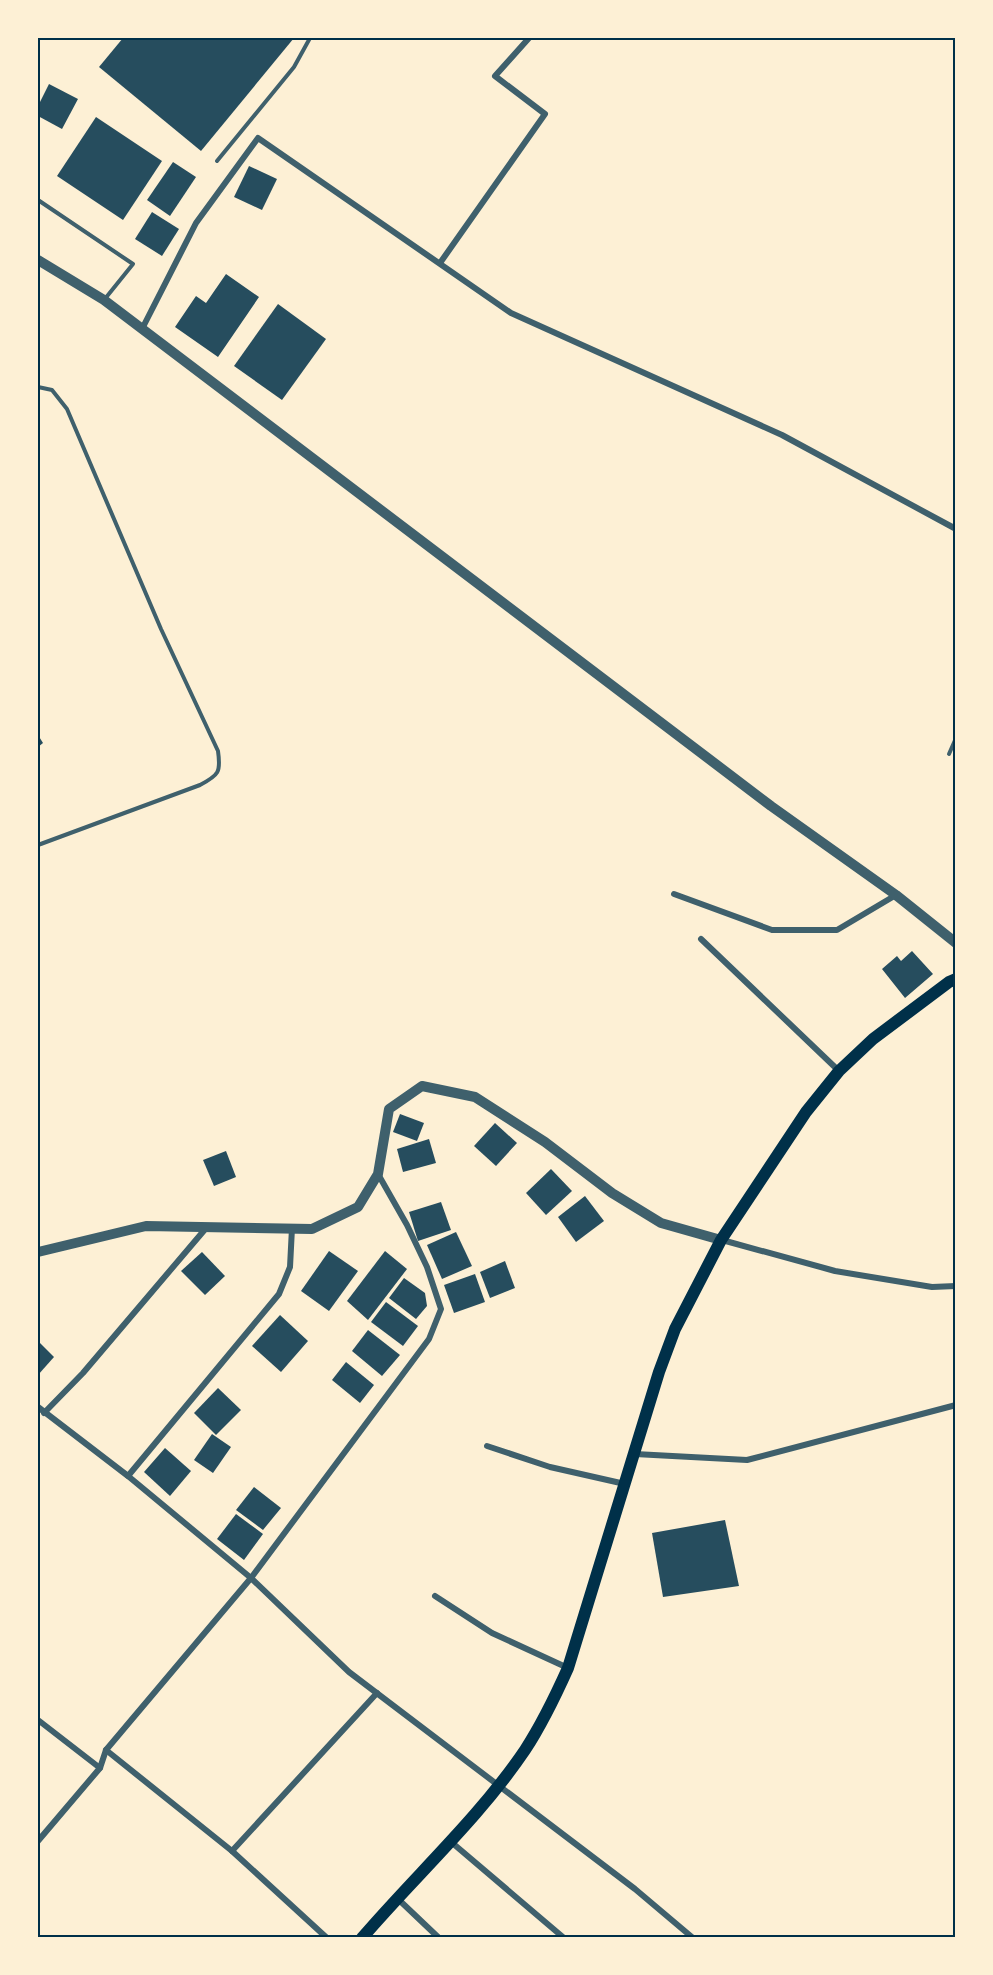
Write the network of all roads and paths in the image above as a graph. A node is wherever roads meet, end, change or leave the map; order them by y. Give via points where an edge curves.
1 (310, 38) edge
2 (529, 38) edge
3 (217, 161) dead end
4 (38, 201) edge
5 (38, 260) edge
6 (440, 264) junction
7 (104, 300) junction
8 (142, 329) junction
9 (38, 387) edge
10 (956, 529) edge
11 (956, 738) edge
12 (949, 754) dead end
13 (38, 845) edge
14 (674, 894) dead end
15 (896, 894) junction
16 (702, 939) dead end
17 (956, 943) edge
18 (956, 979) edge
19 (839, 1071) junction
20 (378, 1174) junction
21 (207, 1227) junction
22 (292, 1228) junction
23 (721, 1240) junction
24 (38, 1252) edge
25 (956, 1286) edge
26 (956, 1405) edge
27 (38, 1407) edge
28 (44, 1413) junction
29 (487, 1446) dead end
30 (635, 1454) junction
31 (128, 1476) junction
32 (626, 1484) junction
33 (250, 1578) junction
34 (435, 1596) dead end
35 (568, 1668) junction
36 (377, 1694) junction
37 (38, 1720) edge
38 (106, 1750) junction
39 (100, 1768) junction
40 (498, 1785) junction
41 (38, 1841) edge
42 (450, 1841) junction
43 (232, 1851) junction
44 (397, 1898) junction
45 (327, 1938) edge
46 (362, 1938) edge
47 (438, 1938) edge
48 (564, 1938) edge
49 (693, 1938) edge

1 - 3 lane via 294,67
2 - 6 street via 495,76 545,114
4 - 7 lane via 133,264
5 - 7 street
6 - 8 street via 258,138 196,223
6 - 10 street via 511,313 782,435
7 - 8 street
8 - 15 street via 771,806
9 - 13 lane via 52,390 67,409 160,629 218,751 220,766 215,777 200,785
11 - 12 lane
14 - 15 street via 772,930 837,930
15 - 17 street
16 - 19 street
18 - 19 main road via 873,1039
19 - 23 main road via 806,1112
20 - 22 street via 358,1207 312,1229
20 - 23 street via 389,1109 422,1086 475,1097 661,1223
20 - 33 street via 428,1267 441,1309 429,1339
21 - 22 street
21 - 24 street via 146,1226
21 - 28 street
22 - 31 street via 290,1267 279,1294
23 - 25 street via 835,1271 932,1287
23 - 30 main road via 675,1329
26 - 30 street via 747,1460
27 - 28 street
28 - 31 street
29 - 32 street via 550,1467
30 - 32 main road
31 - 33 street
32 - 35 main road
33 - 36 street
33 - 38 street
34 - 35 street via 492,1633
35 - 40 main road via 548,1713
36 - 40 street
36 - 43 street
37 - 39 street
38 - 39 street
38 - 43 street
39 - 41 street
40 - 42 main road
40 - 49 street
42 - 44 main road
42 - 48 street
43 - 45 street
44 - 46 main road
44 - 47 street

